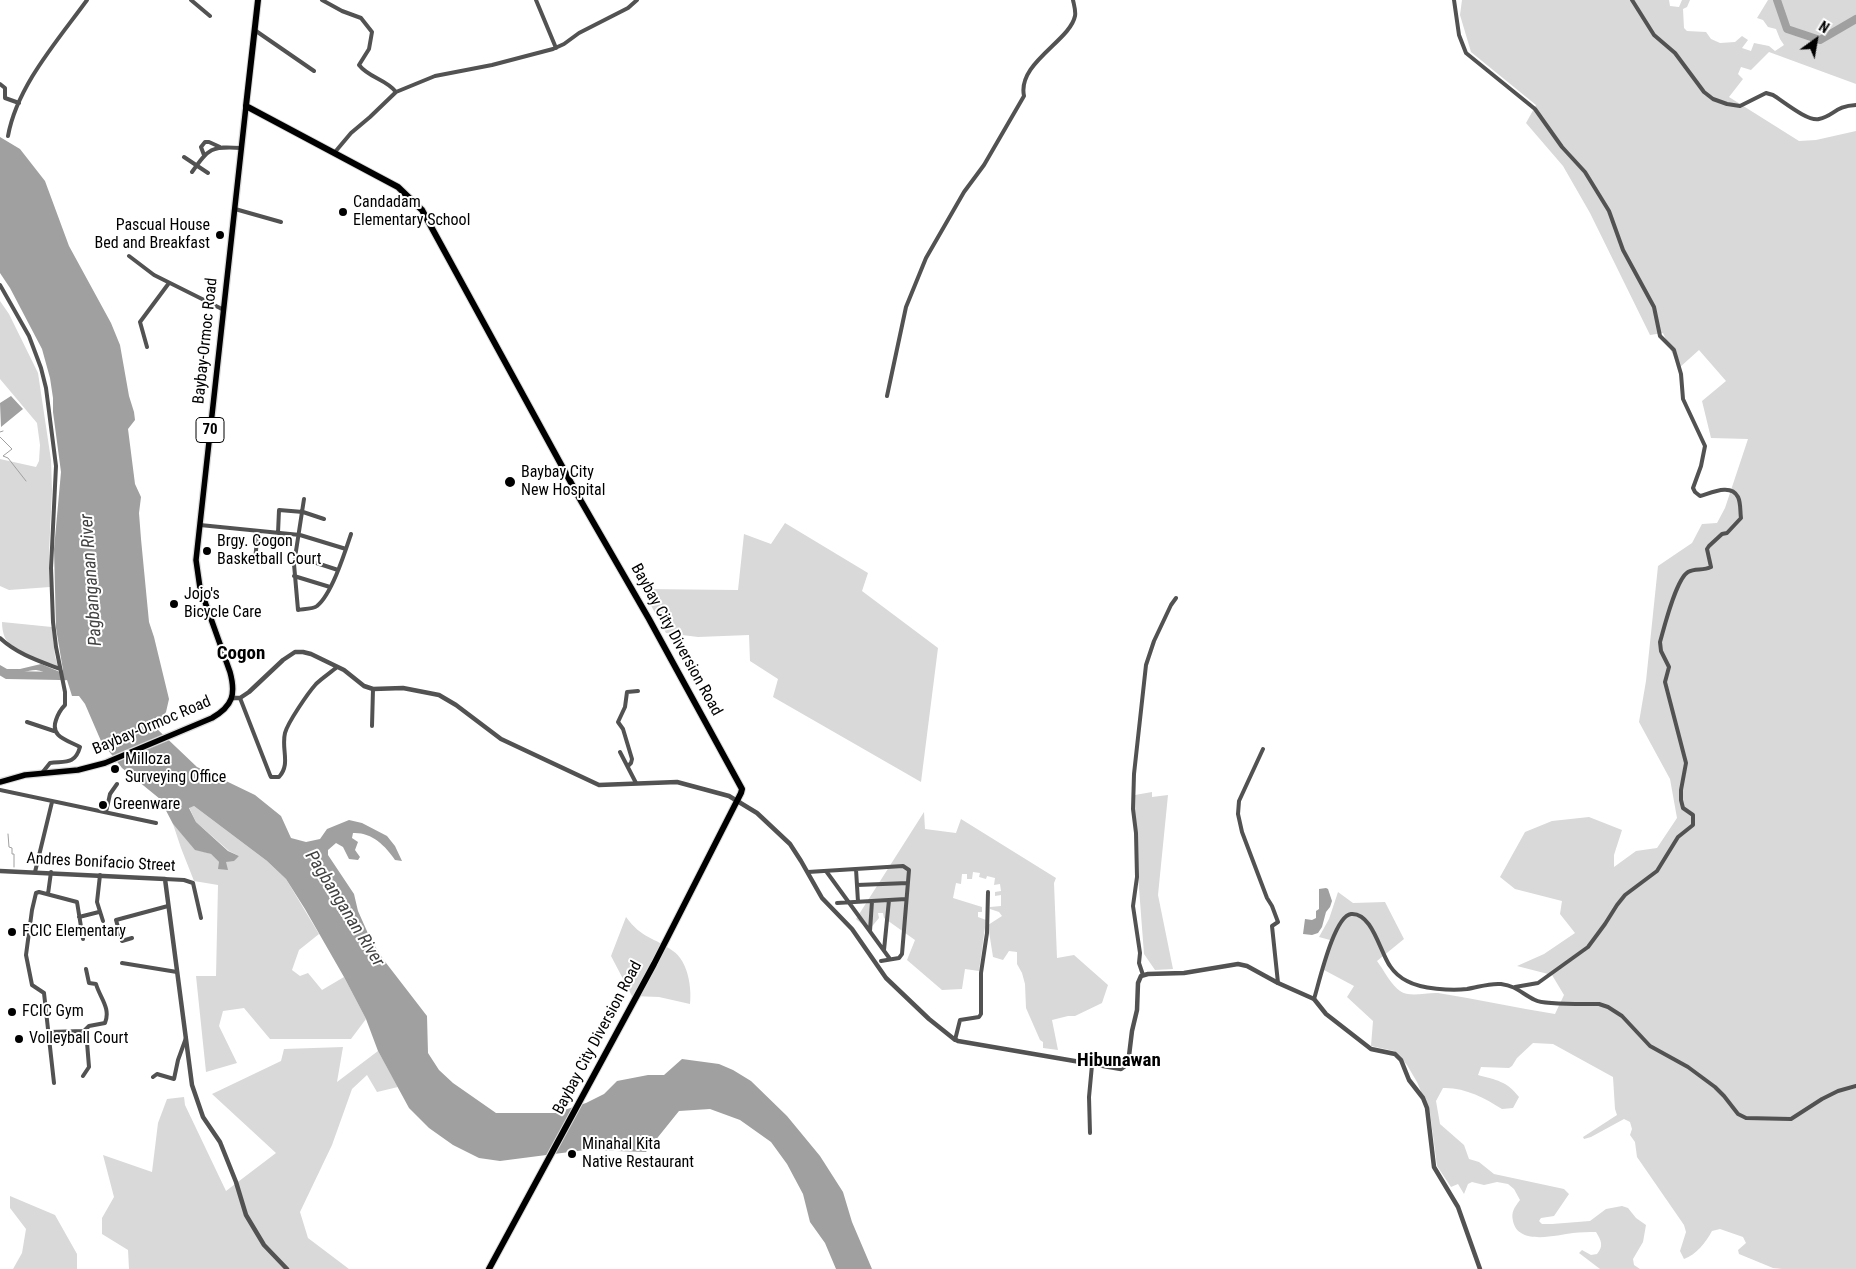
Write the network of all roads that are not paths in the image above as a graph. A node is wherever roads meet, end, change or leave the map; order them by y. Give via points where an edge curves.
1 (87, 0) edge
2 (191, 0) edge
3 (258, 0) edge
4 (322, 0) edge
5 (536, 0) edge
6 (637, 0) edge
7 (1073, 0) edge
8 (1454, 0) edge
9 (1632, 0) edge
10 (210, 16) dead end
11 (256, 31) junction
12 (556, 48) junction
13 (314, 71) dead end
14 (0, 84) edge
15 (396, 92) junction
16 (19, 103) junction
17 (246, 106) junction
18 (1856, 106) edge
19 (8, 136) dead end
20 (220, 147) junction
21 (241, 148) junction
22 (335, 152) junction
23 (204, 155) junction
24 (184, 157) dead end
25 (197, 165) junction
26 (192, 172) dead end
27 (208, 173) dead end
28 (235, 209) junction
29 (281, 222) dead end
30 (129, 256) dead end
31 (169, 283) junction
32 (0, 285) edge
33 (224, 310) junction
34 (148, 347) dead end
35 (887, 396) dead end
36 (304, 499) dead end
37 (303, 512) junction
38 (324, 519) dead end
39 (200, 525) junction
40 (258, 531) junction
41 (278, 533) junction
42 (351, 534) dead end
43 (300, 535) junction
44 (346, 549) junction
45 (295, 556) junction
46 (255, 560) dead end
47 (338, 570) junction
48 (294, 576) junction
49 (330, 587) junction
50 (1176, 598) dead end
51 (0, 638) edge
52 (337, 667) junction
53 (61, 670) junction
54 (373, 689) junction
55 (638, 691) dead end
56 (232, 698) junction
57 (240, 698) junction
58 (27, 722) dead end
59 (372, 726) dead end
60 (54, 731) junction
61 (1263, 749) dead end
62 (620, 752) dead end
63 (628, 766) junction
64 (42, 773) junction
65 (0, 782) edge
66 (636, 783) junction
67 (117, 784) dead end
68 (0, 790) edge
69 (737, 800) junction
70 (52, 802) junction
71 (106, 812) junction
72 (156, 823) dead end
73 (856, 869) junction
74 (0, 871) edge
75 (826, 871) junction
76 (35, 872) junction
77 (51, 872) junction
78 (808, 872) junction
79 (100, 875) junction
80 (165, 879) junction
81 (908, 883) junction
82 (857, 885) junction
83 (988, 892) dead end
84 (48, 894) junction
85 (889, 900) junction
86 (906, 900) junction
87 (872, 901) junction
88 (849, 902) junction
89 (858, 902) junction
90 (837, 903) dead end
91 (168, 906) junction
92 (99, 912) junction
93 (79, 917) junction
94 (201, 918) dead end
95 (103, 921) dead end
96 (870, 931) junction
97 (132, 938) dead end
98 (83, 939) dead end
99 (884, 951) junction
100 (890, 959) junction
101 (881, 961) dead end
102 (122, 963) dead end
103 (86, 969) dead end
104 (177, 972) junction
105 (1143, 975) junction
106 (1278, 983) junction
107 (1515, 987) junction
108 (1314, 999) junction
109 (86, 1030) junction
110 (49, 1032) junction
111 (186, 1036) junction
112 (955, 1040) junction
113 (1092, 1065) junction
114 (83, 1076) dead end
115 (152, 1078) dead end
116 (54, 1083) dead end
117 (1856, 1086) edge
118 (1090, 1133) dead end
119 (287, 1269) edge
120 (489, 1269) edge
121 (1480, 1269) edge

1 - 16 street via 23,92
2 - 10 street
3 - 11 highway, Baybay-Ormoc Road / 70
4 - 15 street via 361,18 372,32 369,50 359,65 365,73 390,84
5 - 12 street
6 - 12 street
7 - 35 street via 1074,21 1024,80 1024,96 926,258 906,307
8 - 107 street via 1459,35 1466,53 1535,109 1584,172 1609,211 1623,250 1654,307 1660,336 1674,350 1681,374 1683,399 1705,446 1694,492 1700,496 1718,491 1733,492 1738,498 1741,518 1707,549 1711,567 1687,572 1680,581 1660,642 1669,667 1665,682 1686,762 1681,800 1683,808 1693,815 1693,825 1678,836 1662,866 1625,895 1588,947 1538,982
9 - 18 street via 1654,35 1675,53 1713,99 1740,106 1766,93 1810,118 1818,119 1844,106
11 - 13 street
11 - 17 highway, Baybay-Ormoc Road / 70
12 - 15 street via 435,76
14 - 16 street via 5,88 5,98
15 - 22 street
16 - 19 street
17 - 21 main road, Baybay-Ormoc Road / 70
17 - 22 highway, Baybay City Diversion Road
20 - 21 street
20 - 23 street
20 - 23 street via 204,142 201,147
21 - 28 main road, Baybay-Ormoc Road / 70
22 - 69 highway, Baybay City Diversion Road via 398,187 422,210 740,785 742,791
23 - 25 street
24 - 25 street
25 - 26 street
25 - 27 street
28 - 29 street
28 - 33 main road, Baybay-Ormoc Road / 70
30 - 31 street
31 - 33 street
31 - 34 street via 140,321
32 - 53 street via 28,336 46,388 56,466 51,568 53,622
33 - 39 main road, Baybay-Ormoc Road / 70
36 - 37 street
37 - 38 street
37 - 41 street via 279,510
37 - 43 street
39 - 40 street
39 - 56 main road, Baybay-Ormoc Road / 70 via 196,574 233,684
40 - 41 street
40 - 46 street
41 - 43 street
42 - 44 street
43 - 44 street
43 - 45 street
44 - 47 street
45 - 47 street
45 - 48 street
47 - 49 street
48 - 49 street
48 - 49 street via 298,610 316,607
50 - 105 street via 1154,641 1146,665 1134,774 1137,877 1134,906
51 - 53 street via 29,657
52 - 54 street
52 - 57 street via 311,654 295,652
52 - 57 street via 317,683 288,725 286,764 279,777 270,775
53 - 60 street via 64,705
54 - 59 street
54 - 66 street via 403,688 439,695 498,737 597,784
55 - 63 street via 626,693 626,707 618,721 632,759
56 - 57 street
56 - 64 main road, Baybay-Ormoc Road via 219,714 105,763 78,770
58 - 60 street
60 - 64 street via 80,747 68,762 50,763
61 - 106 street via 1239,801 1238,814 1242,832 1278,922 1272,926
62 - 63 street
63 - 66 street
64 - 65 main road, Baybay-Ormoc Road
66 - 69 street via 681,783
67 - 71 street via 110,794
68 - 70 street
69 - 78 street via 757,813 790,844
69 - 120 highway, Baybay City Diversion Road via 654,964
70 - 71 street
70 - 76 street
71 - 72 street
73 - 75 street
73 - 81 street via 903,866 909,870
73 - 82 street
74 - 76 street, Andres Bonifacio Street
75 - 78 street
75 - 88 street
76 - 77 street, Andres Bonifacio Street
77 - 79 street, Andres Bonifacio Street
77 - 84 street
78 - 112 street via 822,898 850,928 886,978
79 - 80 street, Andres Bonifacio Street
79 - 92 street
80 - 91 street
80 - 94 street, Andres Bonifacio Street via 193,883
81 - 82 street
81 - 86 street
82 - 89 street
83 - 112 street via 987,933 981,970 982,1014 960,1020
84 - 93 street via 77,901
84 - 110 street via 36,894 25,957 32,984 44,993
85 - 86 street
85 - 87 street
85 - 99 street
86 - 100 street via 902,954
87 - 89 street
87 - 96 street
88 - 89 street
88 - 90 street
88 - 96 street
91 - 97 street via 116,920 122,941
91 - 104 street
92 - 93 street
92 - 95 street
93 - 98 street
96 - 99 street
99 - 100 street
100 - 101 street
102 - 104 street
103 - 109 street via 89,983 96,984 108,1013 104,1024 89,1026
104 - 111 street
105 - 106 street via 1238,964
105 - 113 street via 1138,983 1137,1010 1127,1066 1118,1069
106 - 108 street
107 - 108 street via 1489,984 1456,990 1414,984 1390,966 1368,922 1350,914 1344,917 1332,940
107 - 117 street via 1536,1001 1599,1004 1615,1010 1650,1046 1688,1067 1746,1118 1791,1119 1822,1099
108 - 121 street via 1326,1014 1371,1049 1395,1054 1401,1060 1427,1108 1434,1167 1456,1203
109 - 110 street
109 - 114 street via 89,1067
110 - 116 street
111 - 115 street via 174,1079 157,1074
111 - 119 street via 192,1085 203,1117 220,1142 253,1228
112 - 113 street
113 - 118 street via 1088,1097

